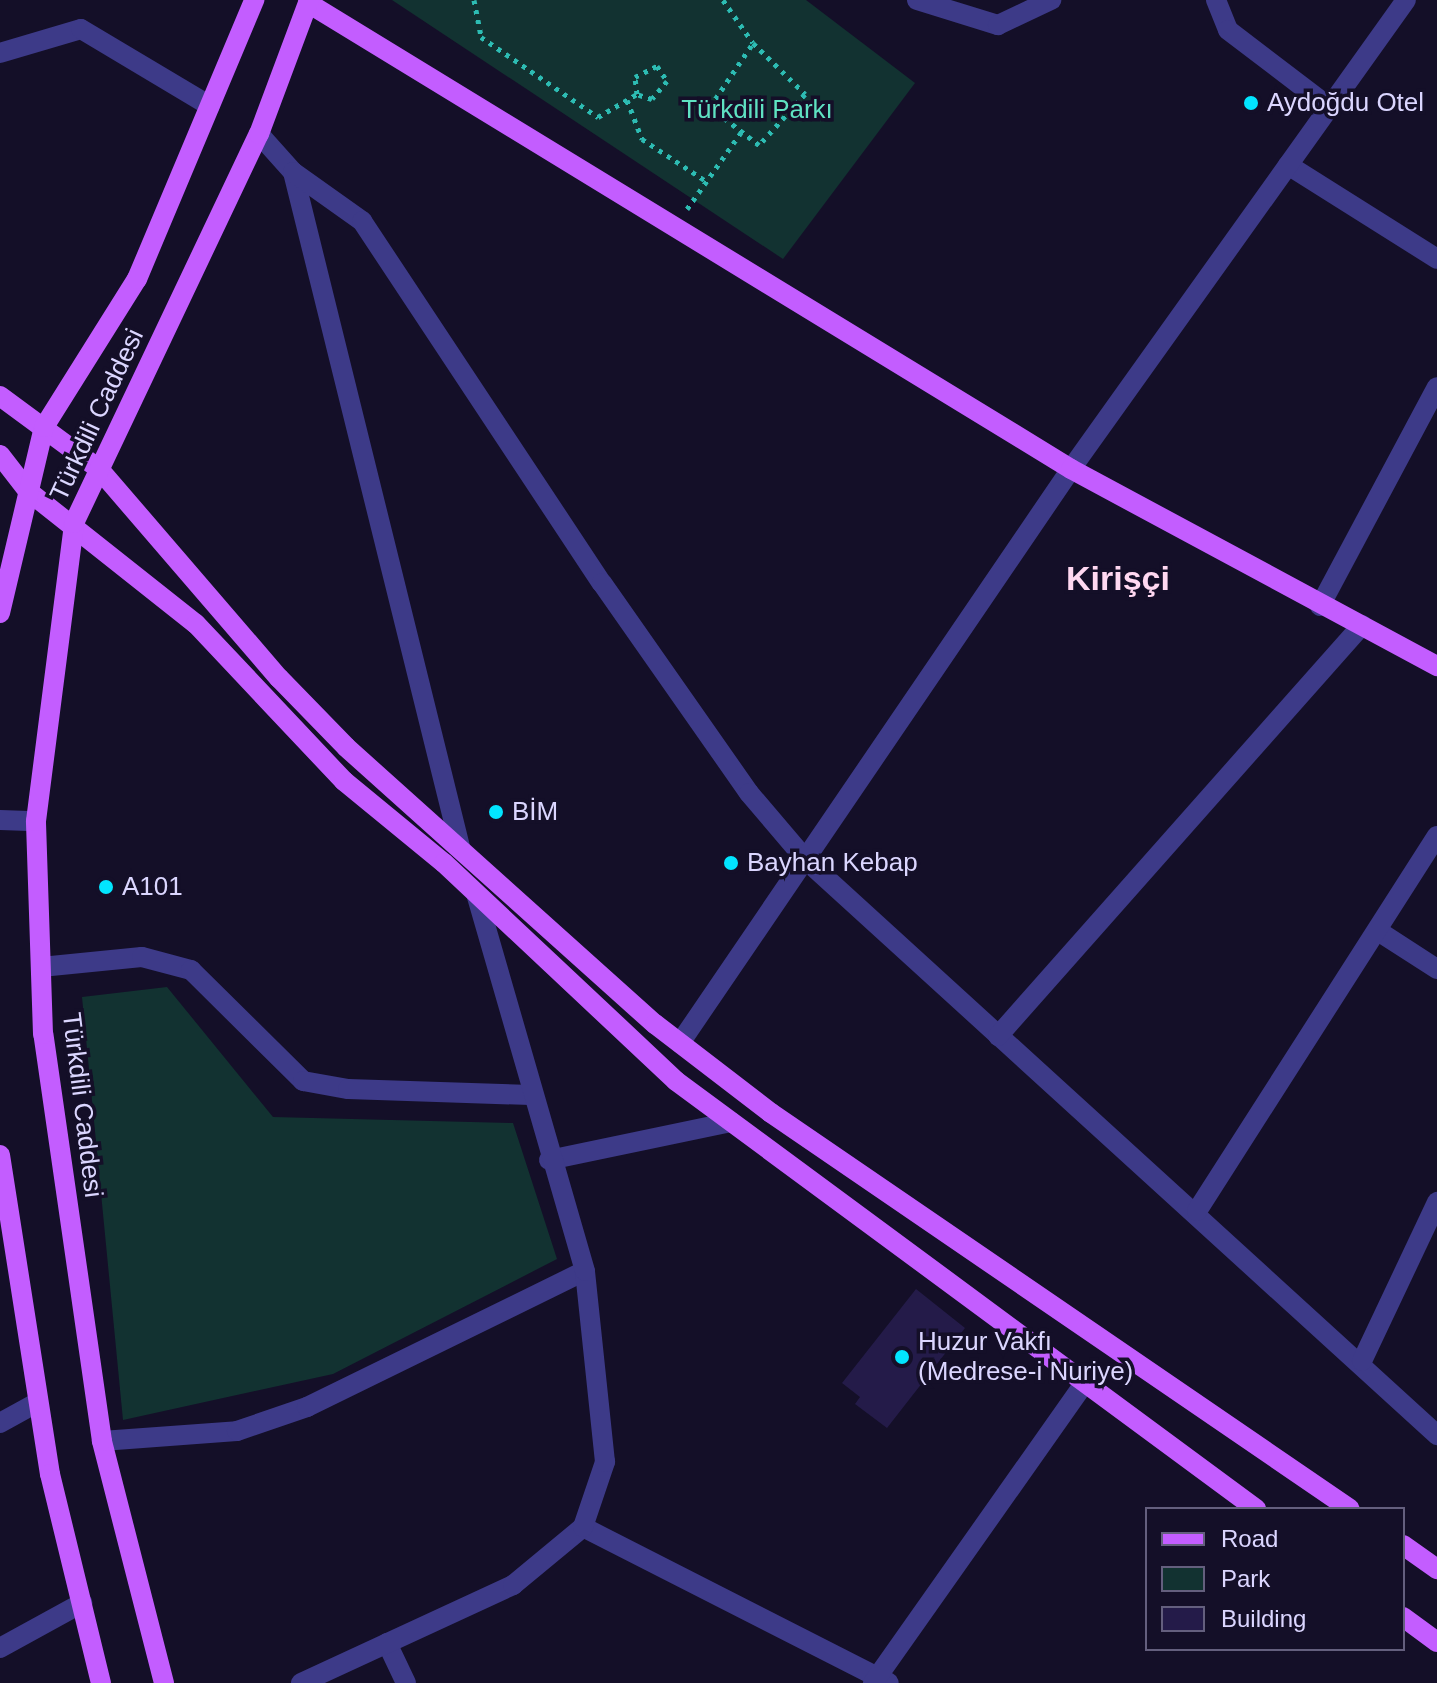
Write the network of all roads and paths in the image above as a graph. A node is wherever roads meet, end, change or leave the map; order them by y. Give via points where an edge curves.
1 (254, 0) edge
2 (474, 0) edge
3 (723, 0) edge
4 (917, 0) edge
5 (1051, 0) edge
6 (1216, 0) edge
7 (1406, 0) edge
8 (308, 2) edge
9 (753, 43) junction
10 (0, 53) edge
11 (637, 94) junction
12 (627, 100) junction
13 (210, 106) junction
14 (1329, 107) junction
15 (742, 131) junction
16 (259, 134) junction
17 (1288, 165) junction
18 (293, 172) junction
19 (706, 181) junction
20 (674, 226) junction
21 (1437, 259) edge
22 (1437, 387) edge
23 (0, 396) edge
24 (44, 427) junction
25 (0, 455) edge
26 (99, 469) junction
27 (1071, 469) junction
28 (28, 491) junction
29 (74, 523) junction
30 (1320, 606) junction
31 (0, 613) edge
32 (1362, 625) junction
33 (1437, 666) edge
34 (0, 820) edge
35 (36, 821) junction
36 (1437, 836) edge
37 (460, 847) junction
38 (806, 860) junction
39 (476, 893) junction
40 (1378, 931) junction
41 (41, 967) junction
42 (1437, 969) edge
43 (998, 1036) junction
44 (680, 1043) junction
45 (531, 1095) junction
46 (731, 1122) junction
47 (0, 1155) edge
48 (549, 1160) junction
49 (1437, 1202) edge
50 (1197, 1211) junction
51 (4, 1212) edge
52 (585, 1271) junction
53 (1362, 1361) junction
54 (1085, 1383) junction
55 (38, 1402) junction
56 (0, 1423) edge
57 (1437, 1435) edge
58 (102, 1441) junction
59 (1253, 1507) edge
60 (1347, 1507) edge
61 (583, 1527) junction
62 (1405, 1546) edge
63 (1437, 1569) edge
64 (82, 1603) junction
65 (1405, 1618) edge
66 (1437, 1642) edge
67 (387, 1643) junction
68 (0, 1648) edge
69 (881, 1681) edge
70 (101, 1683) edge
71 (164, 1683) edge
72 (301, 1683) edge
73 (406, 1683) edge

1 - 13 main road, Türkdili Caddesi
2 - 12 path via 481,37 598,117
3 - 9 path
4 - 5 street via 998,25
6 - 14 street via 1228,30
7 - 14 street
8 - 16 main road, Türkdili Caddesi
8 - 20 main road
9 - 15 path via 710,107
9 - 15 path via 805,94 759,145
10 - 13 street via 81,29
11 - 11 path via 652,99 667,81 657,66 635,77
11 - 12 path
12 - 19 path via 642,139
13 - 24 main road, Türkdili Caddesi via 137,279
14 - 17 street
15 - 19 path
16 - 18 street
16 - 26 main road, Türkdili Caddesi
17 - 21 street
17 - 27 street
18 - 37 street
18 - 38 street via 362,221 602,583 749,793
19 - 20 path
20 - 27 main road
22 - 30 street
23 - 24 main road
24 - 26 main road
24 - 28 main road, Türkdili Caddesi
25 - 28 main road
26 - 29 main road, Türkdili Caddesi
26 - 37 main road via 279,678 346,747
27 - 30 main road
27 - 38 street
28 - 29 main road
28 - 31 main road, Türkdili Caddesi
29 - 35 main road, Türkdili Caddesi
29 - 39 main road via 196,624 344,781
30 - 32 main road
32 - 33 main road
32 - 43 street
34 - 35 street
35 - 41 main road, Türkdili Caddesi
36 - 40 street
37 - 44 main road
38 - 43 street
38 - 44 street
39 - 45 street
39 - 46 main road via 676,1081
40 - 42 street
40 - 50 street
41 - 45 street via 142,957 191,970 303,1081 348,1089
41 - 58 main road, Türkdili Caddesi via 43,1034
43 - 50 street
44 - 60 main road via 771,1113
45 - 48 street
46 - 48 street
46 - 54 main road
47 - 51 main road
48 - 52 street
49 - 53 street
50 - 53 street
51 - 55 main road
52 - 58 street via 307,1407 237,1431
52 - 61 street via 605,1462
53 - 57 street
54 - 59 main road
54 - 69 street
55 - 56 street
55 - 64 main road
58 - 71 main road, Türkdili Caddesi
61 - 67 street via 513,1585
61 - 69 street
62 - 63 main road
64 - 68 street
64 - 70 main road
65 - 66 main road
67 - 72 street
67 - 73 street

